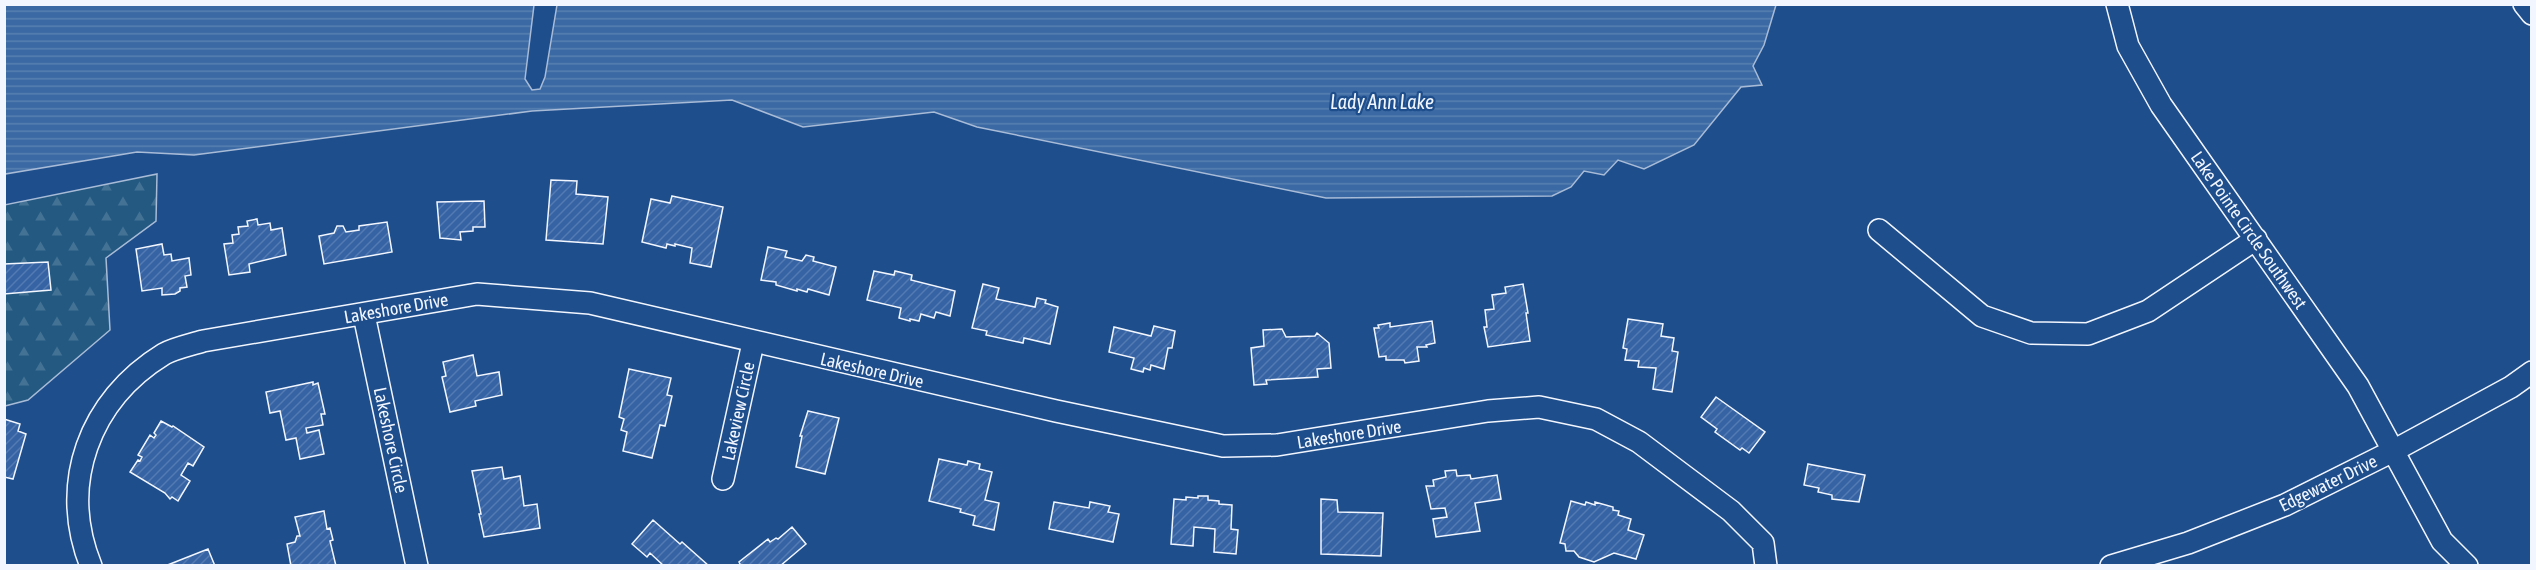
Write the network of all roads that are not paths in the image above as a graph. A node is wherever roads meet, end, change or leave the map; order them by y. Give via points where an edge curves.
1 (2117, 4) edge
2 (2524, 4) edge
3 (2532, 14) edge
4 (1879, 230) dead end
5 (2256, 239) junction
6 (364, 315) junction
7 (753, 343) junction
8 (2532, 372) edge
9 (2393, 451) junction
10 (723, 479) dead end
11 (91, 566) edge
12 (417, 566) edge
13 (1767, 566) edge
14 (2111, 566) edge
15 (2467, 566) edge

1 - 5 street, Lake Pointe Circle Southwest via 2128,46 2161,105
2 - 3 street
4 - 5 street via 1982,316 2031,333 2088,334 2148,311
5 - 9 street, Lake Pointe Circle Southwest via 2358,386
6 - 7 street, Lakeshore Drive via 477,294 590,303
6 - 11 street, Lakeshore Drive via 203,341 166,353 136,374 112,399 95,427 83,463 77,515
6 - 12 street, Lakeshore Circle
7 - 10 street, Lakeview Circle
7 - 13 street, Lakeshore Drive via 1223,446 1287,444 1498,410 1539,407 1567,412 1596,419 1639,442 1731,511 1763,543
8 - 9 street, Edgewater Drive
9 - 14 street, Edgewater Drive via 2285,506 2188,543
9 - 15 street, Lake Pointe Circle Southwest via 2442,541

